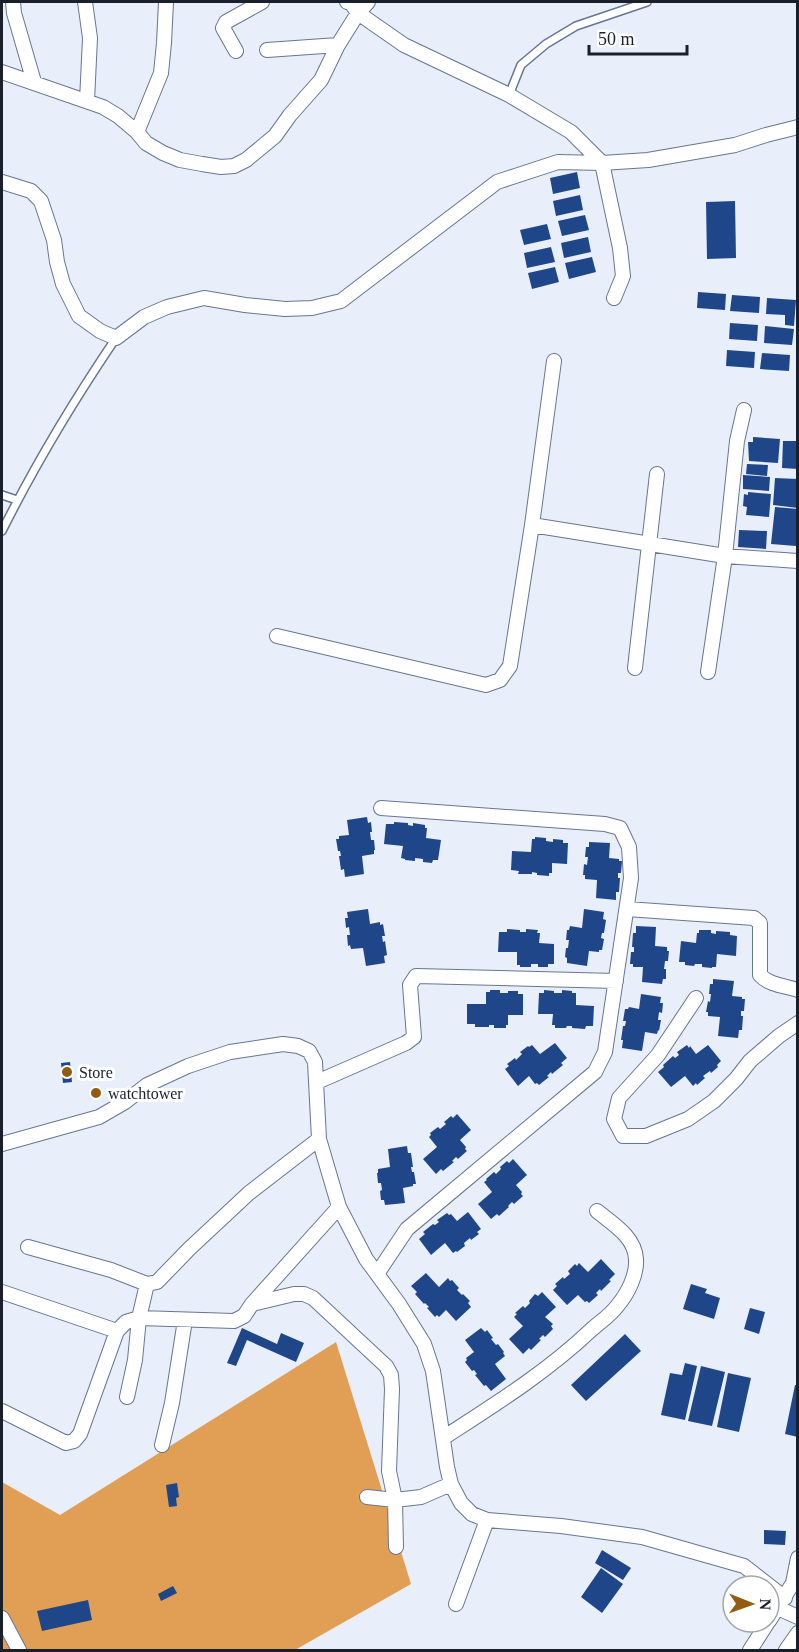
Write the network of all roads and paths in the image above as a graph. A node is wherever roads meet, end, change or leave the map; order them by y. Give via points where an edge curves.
1 (13, 2) edge
2 (85, 2) edge
3 (166, 2) edge
4 (262, 2) edge
5 (347, 2) edge
6 (368, 2) edge
7 (647, 2) edge
8 (358, 13) junction
9 (338, 45) junction
10 (267, 50) dead end
11 (236, 51) dead end
12 (2, 72) edge
13 (34, 82) junction
14 (509, 95) junction
15 (87, 101) junction
16 (798, 127) edge
17 (137, 132) junction
18 (602, 163) junction
19 (2, 182) edge
20 (614, 298) dead end
21 (116, 338) junction
22 (554, 361) dead end
23 (744, 411) dead end
24 (657, 474) dead end
25 (2, 495) edge
26 (17, 500) junction
27 (532, 525) junction
28 (2, 531) edge
29 (648, 543) junction
30 (725, 556) junction
31 (798, 561) edge
32 (277, 636) dead end
33 (634, 668) dead end
34 (708, 672) dead end
35 (381, 808) dead end
36 (627, 909) junction
37 (616, 981) junction
38 (798, 990) edge
39 (696, 998) dead end
40 (798, 1023) edge
41 (316, 1082) junction
42 (319, 1138) junction
43 (2, 1144) edge
44 (339, 1207) junction
45 (597, 1211) dead end
46 (28, 1247) dead end
47 (377, 1274) junction
48 (147, 1284) junction
49 (2, 1292) edge
50 (252, 1304) junction
51 (139, 1318) junction
52 (185, 1320) junction
53 (117, 1331) junction
54 (127, 1397) dead end
55 (2, 1411) edge
56 (443, 1438) junction
57 (162, 1445) dead end
58 (451, 1484) junction
59 (366, 1497) dead end
60 (395, 1500) junction
61 (487, 1520) junction
62 (396, 1547) dead end
63 (798, 1558) edge
64 (752, 1574) edge
65 (795, 1584) edge
66 (781, 1603) joint
67 (456, 1604) dead end
68 (798, 1617) edge
69 (2, 1618) edge
70 (798, 1633) edge
71 (760, 1634) edge
72 (19, 1650) edge
73 (750, 1650) edge
74 (786, 1650) edge

1 - 13 street
2 - 15 street via 90,38
3 - 17 street via 161,73
4 - 11 street via 226,22 224,28
5 - 8 street
6 - 8 street
7 - 14 lane via 576,26 546,44 521,64
8 - 9 street
8 - 14 street via 404,45
9 - 10 street
9 - 17 street via 321,80 274,136 234,166 180,160 146,143
12 - 13 street
13 - 15 street
14 - 18 street via 571,132
15 - 17 street via 118,116
16 - 18 street via 712,150
18 - 20 street via 623,276
18 - 21 street via 558,162 497,182 341,301 285,309 204,298 144,317
19 - 21 street via 31,191 41,201 63,284 79,316
21 - 26 lane
22 - 27 street
23 - 30 street via 736,441
24 - 29 street
25 - 26 lane
26 - 28 lane
27 - 29 street
27 - 32 street via 510,666 500,680 486,685
29 - 30 street
29 - 33 street
30 - 31 street
30 - 34 street
35 - 36 street via 620,828 629,847 632,878
36 - 37 street
36 - 38 street via 754,918 760,923 760,975
37 - 41 street via 416,976 410,985 414,1037
37 - 47 street via 605,1052 595,1072 408,1229
39 - 40 street via 658,1055 619,1098 614,1119 623,1136 646,1136 688,1119 714,1101 750,1061
41 - 42 street
41 - 43 street via 315,1062 309,1050 298,1046 283,1044 230,1052 147,1085 99,1117
42 - 44 street
42 - 48 street via 249,1193 157,1282
44 - 47 street
44 - 50 street
45 - 56 street via 630,1239 636,1257 630,1286 618,1306 574,1346 512,1393
46 - 48 street
47 - 56 street via 424,1344 433,1371
48 - 51 street
49 - 53 street
50 - 52 street via 244,1316 234,1321
50 - 60 street via 304,1293 386,1366 392,1382 389,1471
51 - 52 street
51 - 53 street via 126,1322
51 - 54 street
52 - 57 street
53 - 55 street via 80,1434 74,1441 66,1443
56 - 58 street
58 - 60 street via 421,1497
58 - 61 street via 472,1514
59 - 60 street
60 - 62 street
61 - 64 street via 642,1537 744,1566
61 - 67 street
63 - 65 street
65 - 66 street
66 - 68 street
69 - 72 street
70 - 74 street
71 - 73 street

